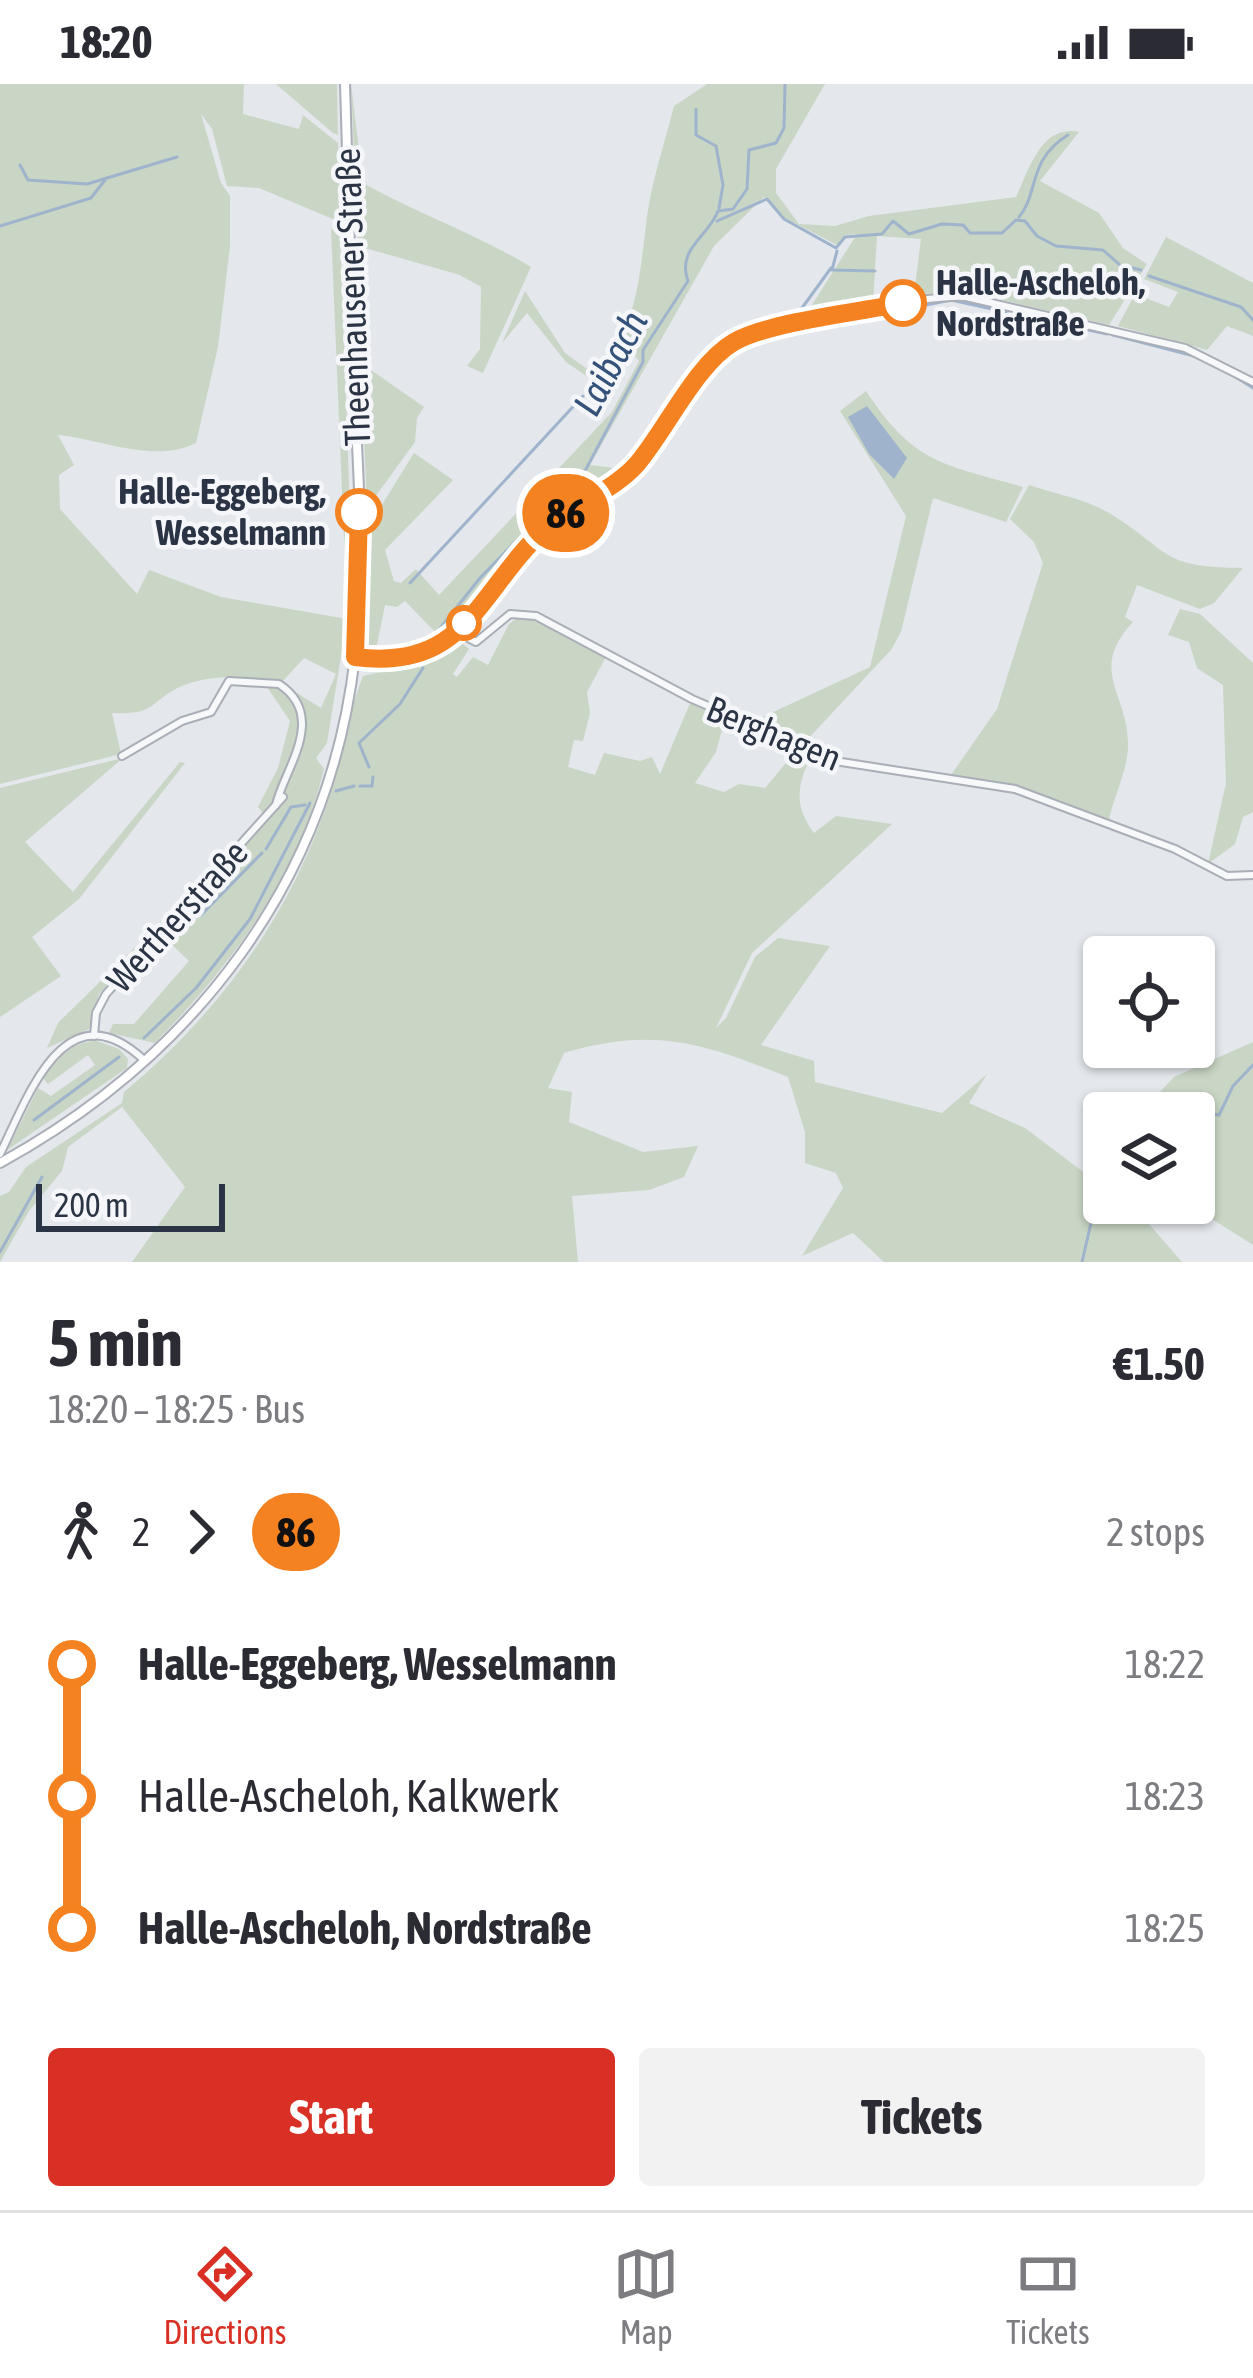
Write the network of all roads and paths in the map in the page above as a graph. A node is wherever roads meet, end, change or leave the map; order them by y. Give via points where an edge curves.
1 (345, 84) edge
2 (1253, 382) edge
3 (455, 631) junction
4 (355, 657) junction
5 (122, 756) dead end
6 (283, 797) dead end
7 (276, 805) junction
8 (1253, 875) edge
9 (94, 1036) junction
10 (146, 1063) junction
11 (0, 1154) edge

1 - 4 main road, Theenhausener Straße via 359,512
2 - 3 street via 1185,348 951,295 739,339 717,356 636,465 544,530
3 - 4 street via 415,658
3 - 8 street, Berghagen via 476,641 510,614 536,616 692,699 835,761 1015,789 1227,877
4 - 10 main road, Theenhausener Straße via 337,752 281,895 231,972
5 - 7 street, Wertherstraße via 211,712 229,681 278,684 297,711 300,746
6 - 7 street, Wertherstraße
7 - 9 street, Wertherstraße via 106,994
9 - 10 street, Wertherstraße via 123,1044
9 - 11 street, Wertherstraße via 50,1058
10 - 11 main road, Theenhausener Straße via 21,1152

